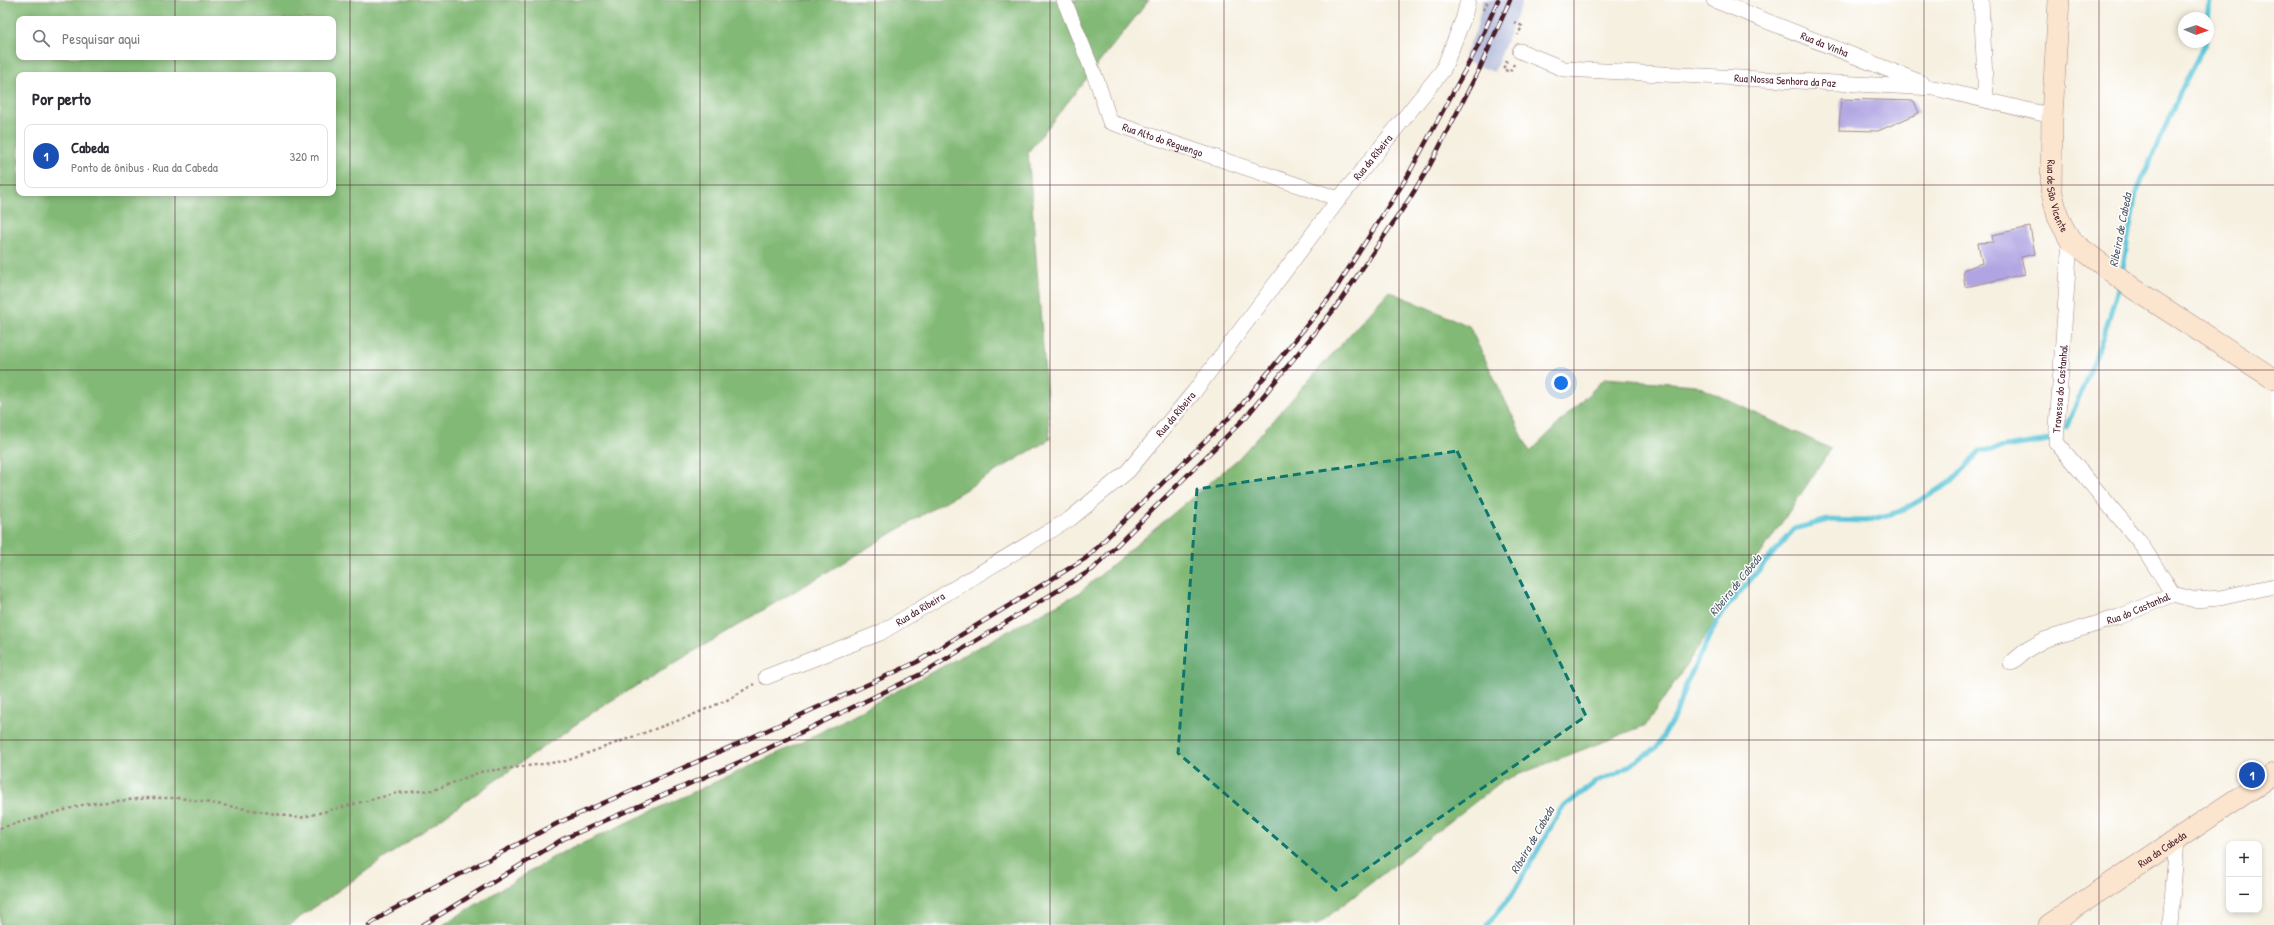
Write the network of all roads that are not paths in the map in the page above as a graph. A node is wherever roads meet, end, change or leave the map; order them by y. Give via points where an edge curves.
1 (1064, 0) edge
2 (1468, 0) edge
3 (1714, 0) edge
4 (1981, 0) edge
5 (2059, 0) edge
6 (1520, 52) dead end
7 (1934, 88) junction
8 (1986, 98) junction
9 (2052, 116) junction
10 (1339, 199) junction
11 (2070, 240) junction
12 (2274, 379) edge
13 (2274, 586) edge
14 (2173, 594) junction
15 (2011, 663) dead end
16 (766, 676) road end
17 (2274, 774) edge
18 (2176, 840) junction
19 (2049, 925) edge
20 (2170, 925) edge

1 - 10 street, Rua Alto do Reguengo via 1098,84 1110,122
2 - 10 street, Rua da Ribeira via 1444,70
3 - 7 street, Rua da Vinha
4 - 8 street
5 - 9 main road, Rua de São Vicente
6 - 7 street, Rua Nossa Senhora da Paz via 1564,69
7 - 8 street, Rua Nossa Senhora da Paz
8 - 9 street, Rua Nossa Senhora da Paz
9 - 11 main road, Rua de São Vicente via 2051,189 2058,217
10 - 16 street, Rua da Ribeira via 1194,392 1128,471 1070,519 880,633
11 - 12 main road, Rua de São Vicente via 2134,289
11 - 14 street, Travessa do Castanhal via 2056,442 2139,541
13 - 14 street, Rua do Castanhal via 2220,598 2195,600
14 - 15 street, Rua do Castanhal via 2119,617 2044,640
17 - 18 main road, Rua da Cabeda
18 - 19 main road, Rua da Cabeda
18 - 20 street

